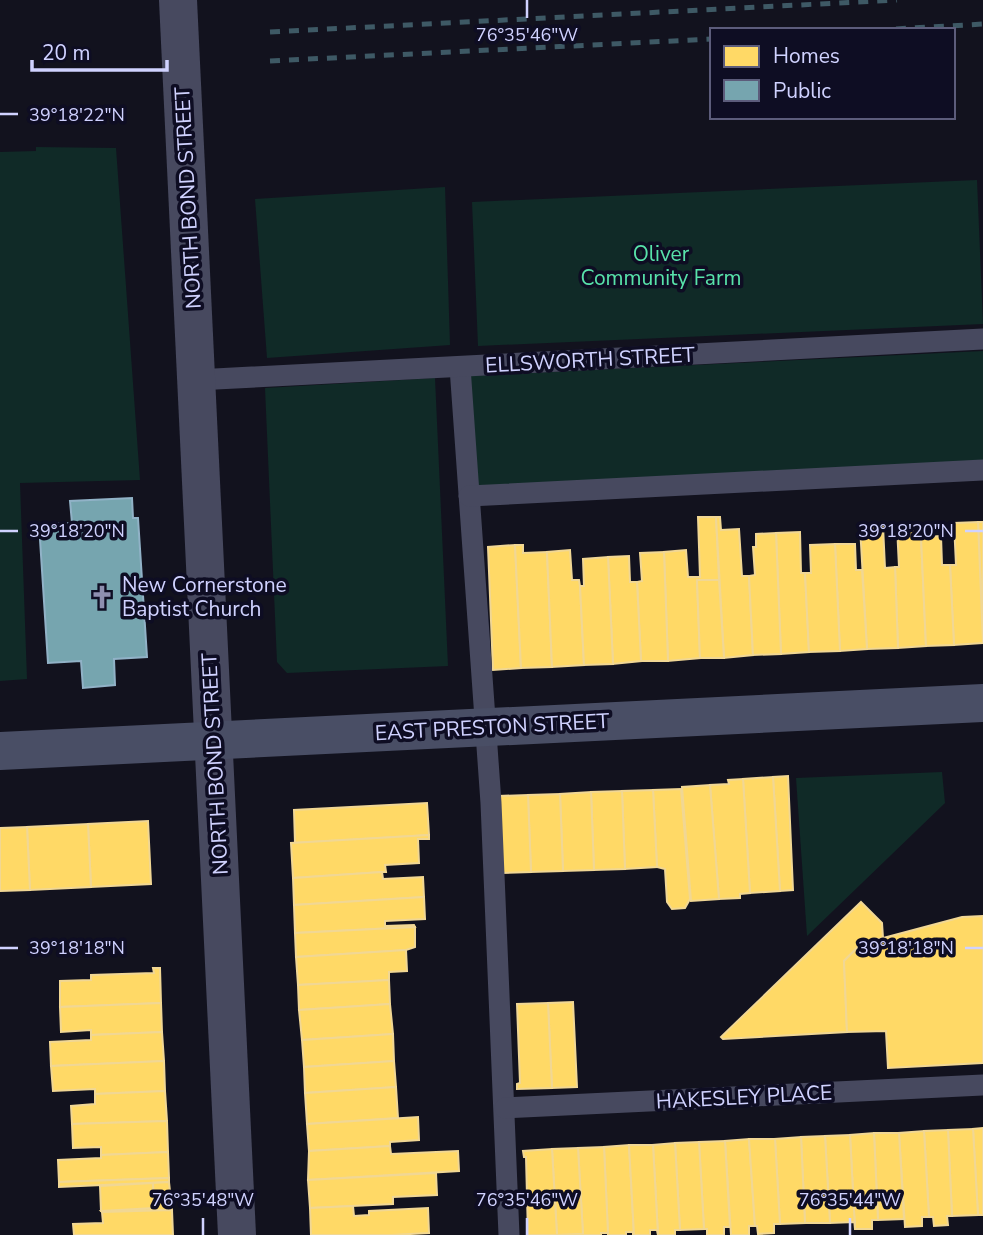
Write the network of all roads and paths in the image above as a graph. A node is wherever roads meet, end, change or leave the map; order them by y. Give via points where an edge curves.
1 (178, 0) edge
2 (983, 339) edge
3 (460, 367) junction
4 (196, 380) junction
5 (983, 470) edge
6 (469, 496) junction
7 (983, 703) edge
8 (485, 727) junction
9 (214, 741) junction
10 (0, 751) edge
11 (983, 1085) edge
12 (505, 1108) junction
13 (237, 1235) edge
14 (509, 1235) edge

1 - 4 street, NORTH BOND STREET
2 - 3 lane, ELLSWORTH STREET
3 - 4 lane, ELLSWORTH STREET
3 - 6 lane
4 - 9 street, NORTH BOND STREET
5 - 6 lane
6 - 8 lane
7 - 8 main road, EAST PRESTON STREET
8 - 9 main road, EAST PRESTON STREET
8 - 12 lane
9 - 10 main road, EAST PRESTON STREET
9 - 13 street, NORTH BOND STREET
11 - 12 lane, HAKESLEY PLACE
12 - 14 lane

